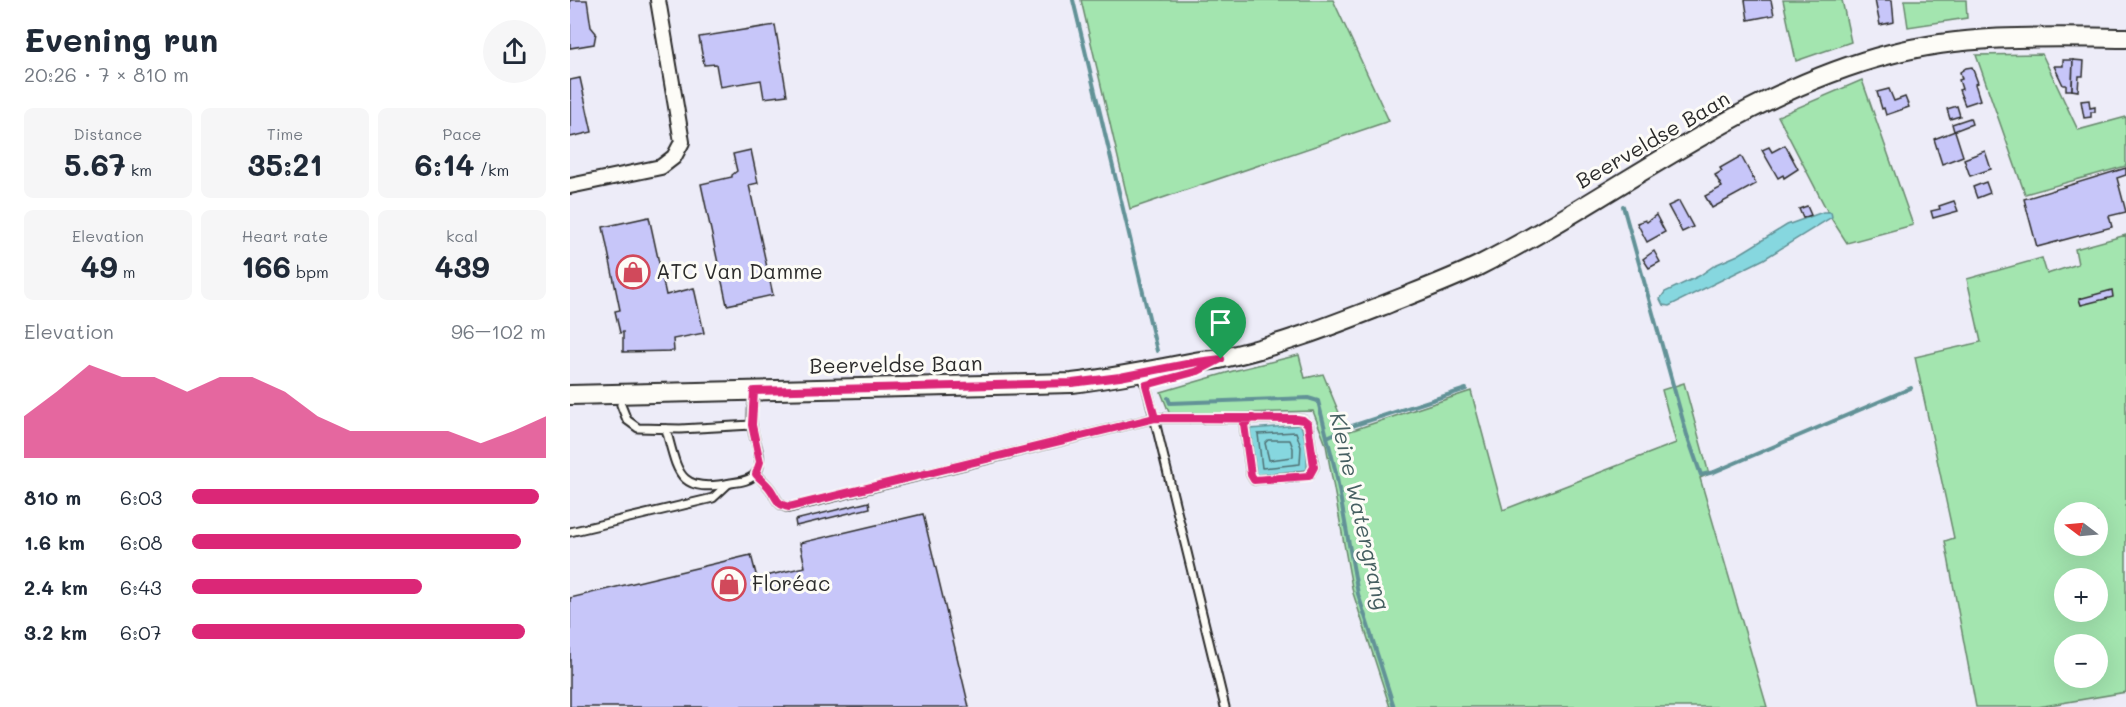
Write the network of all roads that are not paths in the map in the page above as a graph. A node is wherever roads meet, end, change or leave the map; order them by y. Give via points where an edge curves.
1 (658, 0) edge
2 (2126, 38) edge
3 (570, 186) edge
4 (1142, 380) junction
5 (570, 395) edge
6 (754, 396) junction
7 (570, 405) edge
8 (621, 405) junction
9 (1155, 418) junction
10 (1253, 418) junction
11 (752, 425) junction
12 (666, 429) junction
13 (756, 474) junction
14 (728, 484) junction
15 (570, 532) edge
16 (1225, 707) edge

1 - 3 street via 682,142 674,157 661,167
2 - 4 main road, Beerveldse Baan via 1973,40 1857,63 1792,89 1726,123 1476,267 1323,329
4 - 6 main road, Beerveldse Baan
4 - 9 lane
5 - 6 main road, Beerveldse Baan
6 - 8 main road, Beerveldse Baan
6 - 11 lane
7 - 8 main road, Beerveldse Baan
8 - 12 lane via 627,420 638,428
9 - 10 lane
9 - 13 lane via 789,507 775,499
9 - 16 lane
10 - 10 lane via 1303,420 1308,424 1314,467 1309,476 1254,480 1244,424
11 - 12 lane
11 - 13 lane via 760,462
12 - 14 lane via 685,481 699,487
13 - 14 lane
14 - 15 lane via 713,498

